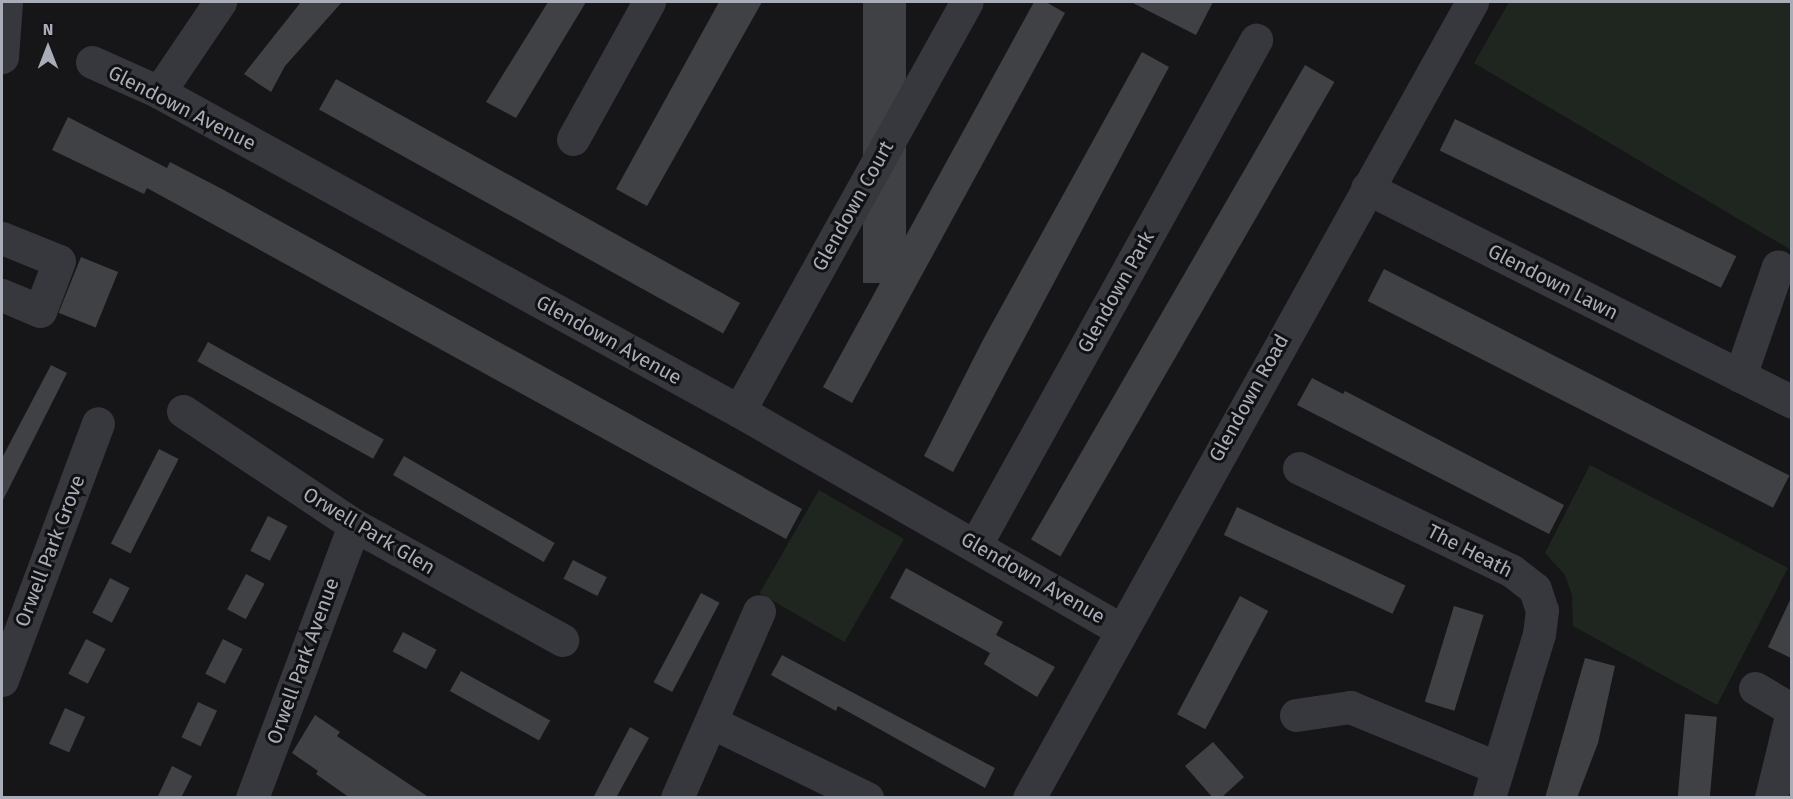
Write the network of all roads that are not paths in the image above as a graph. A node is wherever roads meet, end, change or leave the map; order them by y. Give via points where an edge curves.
1 (6, 2) edge
2 (220, 2) edge
3 (649, 2) edge
4 (967, 2) edge
5 (1473, 2) edge
6 (1256, 40) dead end
7 (2, 57) edge
8 (92, 62) dead end
9 (159, 92) junction
10 (573, 139) dead end
11 (1367, 188) junction
12 (2, 238) edge
13 (1778, 266) dead end
14 (2, 295) edge
15 (1740, 376) junction
16 (1791, 402) edge
17 (183, 411) dead end
18 (739, 411) junction
19 (98, 423) dead end
20 (1299, 468) dead end
21 (354, 525) junction
22 (976, 544) junction
23 (759, 611) dead end
24 (1120, 629) junction
25 (562, 640) dead end
26 (2, 680) edge
27 (1755, 688) dead end
28 (1791, 711) edge
29 (1296, 716) dead end
30 (711, 722) junction
31 (1493, 783) edge
32 (252, 798) edge
33 (677, 798) edge
34 (867, 798) edge
35 (1029, 798) edge
36 (1770, 798) edge

1 - 7 street
2 - 9 street
3 - 10 street
4 - 18 street, Glendown Court
5 - 11 street, Glendown Road
6 - 22 street, Glendown Park
8 - 9 street, Glendown Avenue
9 - 18 street, Glendown Avenue
11 - 15 street, Glendown Lawn
11 - 24 street, Glendown Road
12 - 14 street via 59,261 40,311
13 - 15 street
15 - 16 street, Glendown Lawn
17 - 21 street, Orwell Park Glen
18 - 22 street, Glendown Avenue
19 - 26 street, Orwell Park Grove
20 - 31 street, The Heath via 1512,571 1535,589 1542,610 1539,634
21 - 25 street, Orwell Park Glen
21 - 32 street, Orwell Park Avenue
22 - 24 street, Glendown Avenue
23 - 30 street
24 - 35 street, Glendown Road
27 - 28 street
28 - 36 street
29 - 31 street, The Heath via 1350,707
30 - 33 street
30 - 34 street

